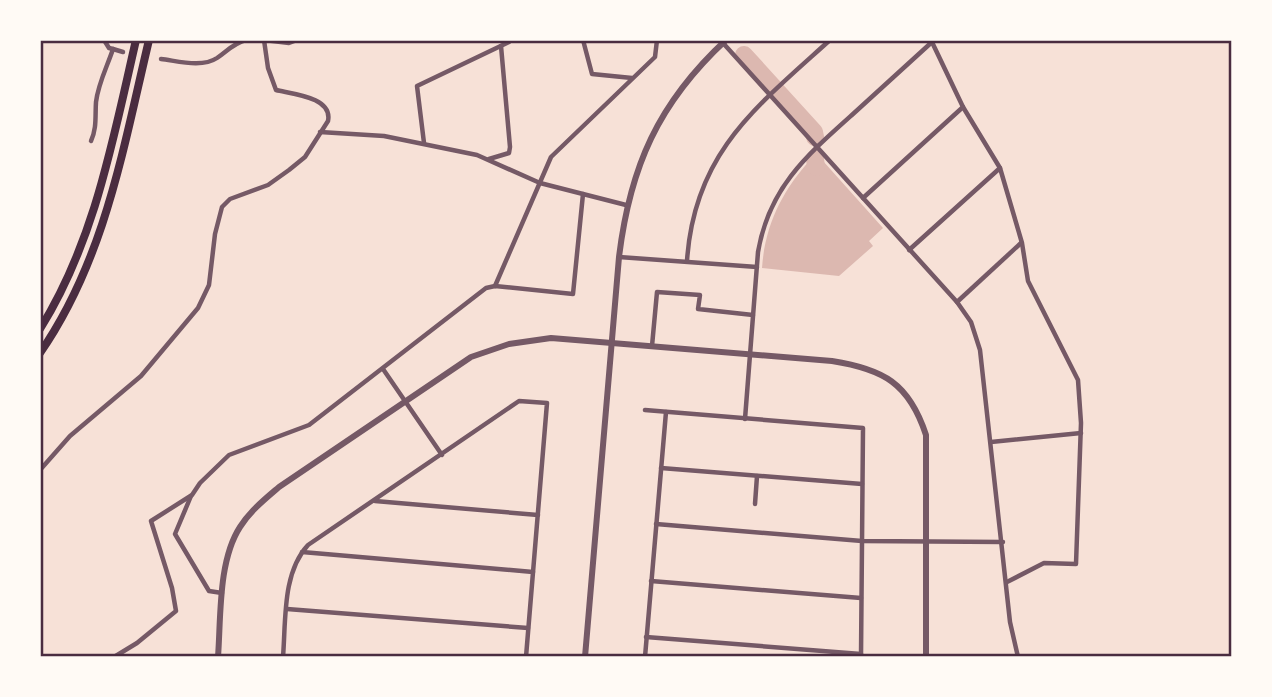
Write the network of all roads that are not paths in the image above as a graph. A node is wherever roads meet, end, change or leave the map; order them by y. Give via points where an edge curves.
1 (104, 40) edge
2 (136, 40) edge
3 (149, 40) edge
4 (246, 40) edge
5 (265, 40) edge
6 (298, 40) edge
7 (583, 40) edge
8 (657, 40) edge
9 (830, 40) edge
10 (725, 41) edge
11 (932, 41) edge
12 (509, 42) edge
13 (501, 46) junction
14 (113, 49) junction
15 (123, 52) dead end
16 (161, 59) dead end
17 (633, 79) junction
18 (771, 93) junction
19 (963, 107) junction
20 (320, 132) junction
21 (91, 141) dead end
22 (424, 143) junction
23 (817, 146) junction
24 (489, 159) junction
25 (1000, 168) junction
26 (540, 183) junction
27 (583, 194) junction
28 (863, 198) junction
29 (626, 205) junction
30 (1022, 243) junction
31 (909, 250) junction
32 (619, 257) junction
33 (687, 261) junction
34 (757, 267) junction
35 (495, 286) junction
36 (957, 302) junction
37 (753, 315) junction
38 (40, 329) edge
39 (611, 344) junction
40 (652, 347) junction
41 (40, 353) edge
42 (750, 355) junction
43 (383, 369) junction
44 (405, 401) junction
45 (645, 410) dead end
46 (666, 412) junction
47 (745, 419) junction
48 (1081, 433) junction
49 (991, 442) junction
50 (442, 455) junction
51 (661, 468) junction
52 (40, 470) edge
53 (757, 476) junction
54 (862, 484) junction
55 (192, 495) junction
56 (372, 501) junction
57 (755, 504) dead end
58 (538, 515) junction
59 (656, 524) junction
60 (862, 541) junction
61 (927, 542) junction
62 (1003, 542) junction
63 (301, 552) junction
64 (533, 572) junction
65 (651, 581) junction
66 (1007, 582) junction
67 (223, 594) junction
68 (861, 598) junction
69 (287, 609) junction
70 (528, 628) junction
71 (646, 637) junction
72 (861, 656) edge
73 (114, 657) edge
74 (218, 657) edge
75 (283, 657) edge
76 (526, 657) edge
77 (585, 657) edge
78 (645, 657) edge
79 (926, 657) edge
80 (1018, 657) edge

1 - 14 street
2 - 38 highway via 94,208 63,290
3 - 41 highway via 98,242 71,304
4 - 16 street via 213,60
5 - 6 street
5 - 20 street via 276,90 326,107 328,121
7 - 17 street via 592,75
8 - 17 street via 655,57
9 - 18 street
10 - 18 street
10 - 29 street via 696,69 664,113
11 - 19 street
11 - 23 street
12 - 13 street
13 - 22 street via 417,86
13 - 24 street via 510,147 509,153
14 - 15 street
14 - 21 street via 101,80
17 - 26 street via 551,157
18 - 23 street
18 - 33 street via 739,126 706,180 693,220
19 - 25 street
19 - 28 street
20 - 22 street
20 - 52 street via 305,157 289,170 222,207 209,285 198,308 141,376 71,436
22 - 24 street
23 - 28 street
23 - 34 street via 775,198
24 - 26 street
25 - 30 street
25 - 31 street
26 - 27 street
26 - 35 street
27 - 29 street
27 - 35 street via 573,294
28 - 31 street
29 - 32 street
30 - 36 street
30 - 48 street via 1028,281 1077,376
31 - 36 street
32 - 33 street
32 - 39 street
33 - 34 street
34 - 37 street
35 - 43 street via 486,288
36 - 49 street via 977,339
37 - 40 street via 698,309 700,295 657,292
37 - 42 street
39 - 40 street
39 - 44 street via 551,338 488,349
39 - 77 street
40 - 42 street
42 - 47 street
42 - 61 street via 860,365 880,372 905,391 926,435
43 - 44 street
43 - 55 street via 309,425 229,454
44 - 50 street
44 - 67 street via 261,503 234,538
45 - 46 street
46 - 47 street
46 - 51 street
47 - 54 street via 863,428
48 - 49 street
48 - 66 street via 1076,564 1044,564
49 - 62 street
50 - 56 street
50 - 58 street via 519,401 547,403
51 - 53 street
51 - 59 street
53 - 54 street
53 - 57 street
54 - 60 street
55 - 67 street via 175,534 209,592
55 - 73 street via 151,521 176,611
56 - 58 street
56 - 63 street
58 - 64 street
59 - 60 street
59 - 65 street
60 - 61 street
60 - 68 street
61 - 62 street
61 - 79 street
62 - 66 street
63 - 64 street
63 - 69 street via 290,577
64 - 70 street
65 - 68 street
65 - 71 street
66 - 80 street
67 - 74 street
68 - 72 street
69 - 70 street
69 - 75 street
70 - 76 street
71 - 72 street
71 - 78 street

